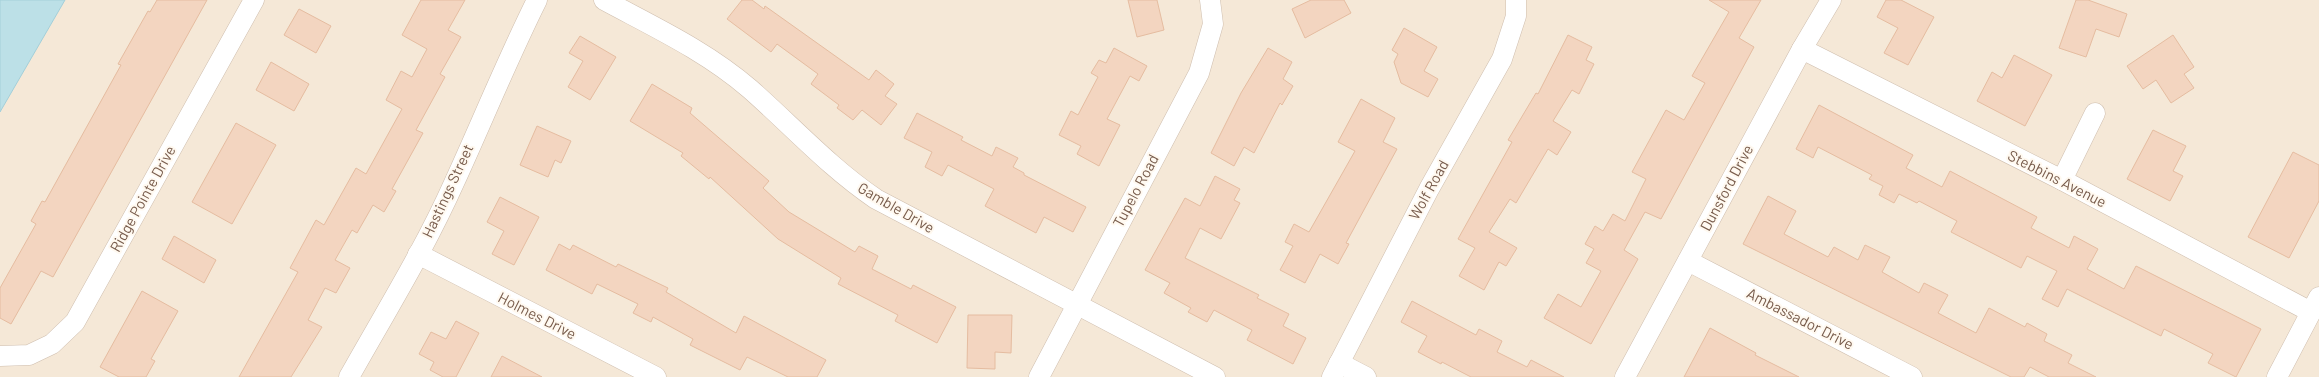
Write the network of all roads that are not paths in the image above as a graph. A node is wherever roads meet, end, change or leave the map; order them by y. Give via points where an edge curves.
1 (254, 0) edge
2 (537, 0) edge
3 (604, 0) edge
4 (1210, 0) edge
5 (1516, 0) edge
6 (1831, 0) edge
7 (1802, 49) junction
8 (2095, 113) dead end
9 (2062, 180) junction
10 (418, 254) junction
11 (1688, 261) junction
12 (1076, 304) junction
13 (2315, 304) edge
14 (0, 356) edge
15 (1335, 370) edge
16 (349, 377) edge
17 (656, 377) edge
18 (1039, 377) edge
19 (1216, 377) edge
20 (1366, 377) edge
21 (1626, 377) edge
22 (1912, 377) edge
23 (2277, 377) edge

1 - 14 street, Ridge Pointe Drive via 75,322 52,344 29,356
2 - 10 street, Hastings Street via 454,184
3 - 12 street, Gamble Drive via 700,51 749,88 848,180 876,199
4 - 12 street, Tupelo Road via 1213,24 1199,73
5 - 15 street, Wolf Road via 1516,16 1502,59 1424,197
6 - 7 street, Dunsford Drive
7 - 9 street, Stebbins Avenue
7 - 11 street, Dunsford Drive
8 - 9 street
9 - 13 street, Stebbins Avenue
10 - 16 street, Hastings Street
10 - 17 street, Holmes Drive
11 - 21 street, Dunsford Drive
11 - 22 street, Ambassador Drive
12 - 18 street, Tupelo Road
12 - 19 street, Gamble Drive
13 - 23 street
15 - 20 street

